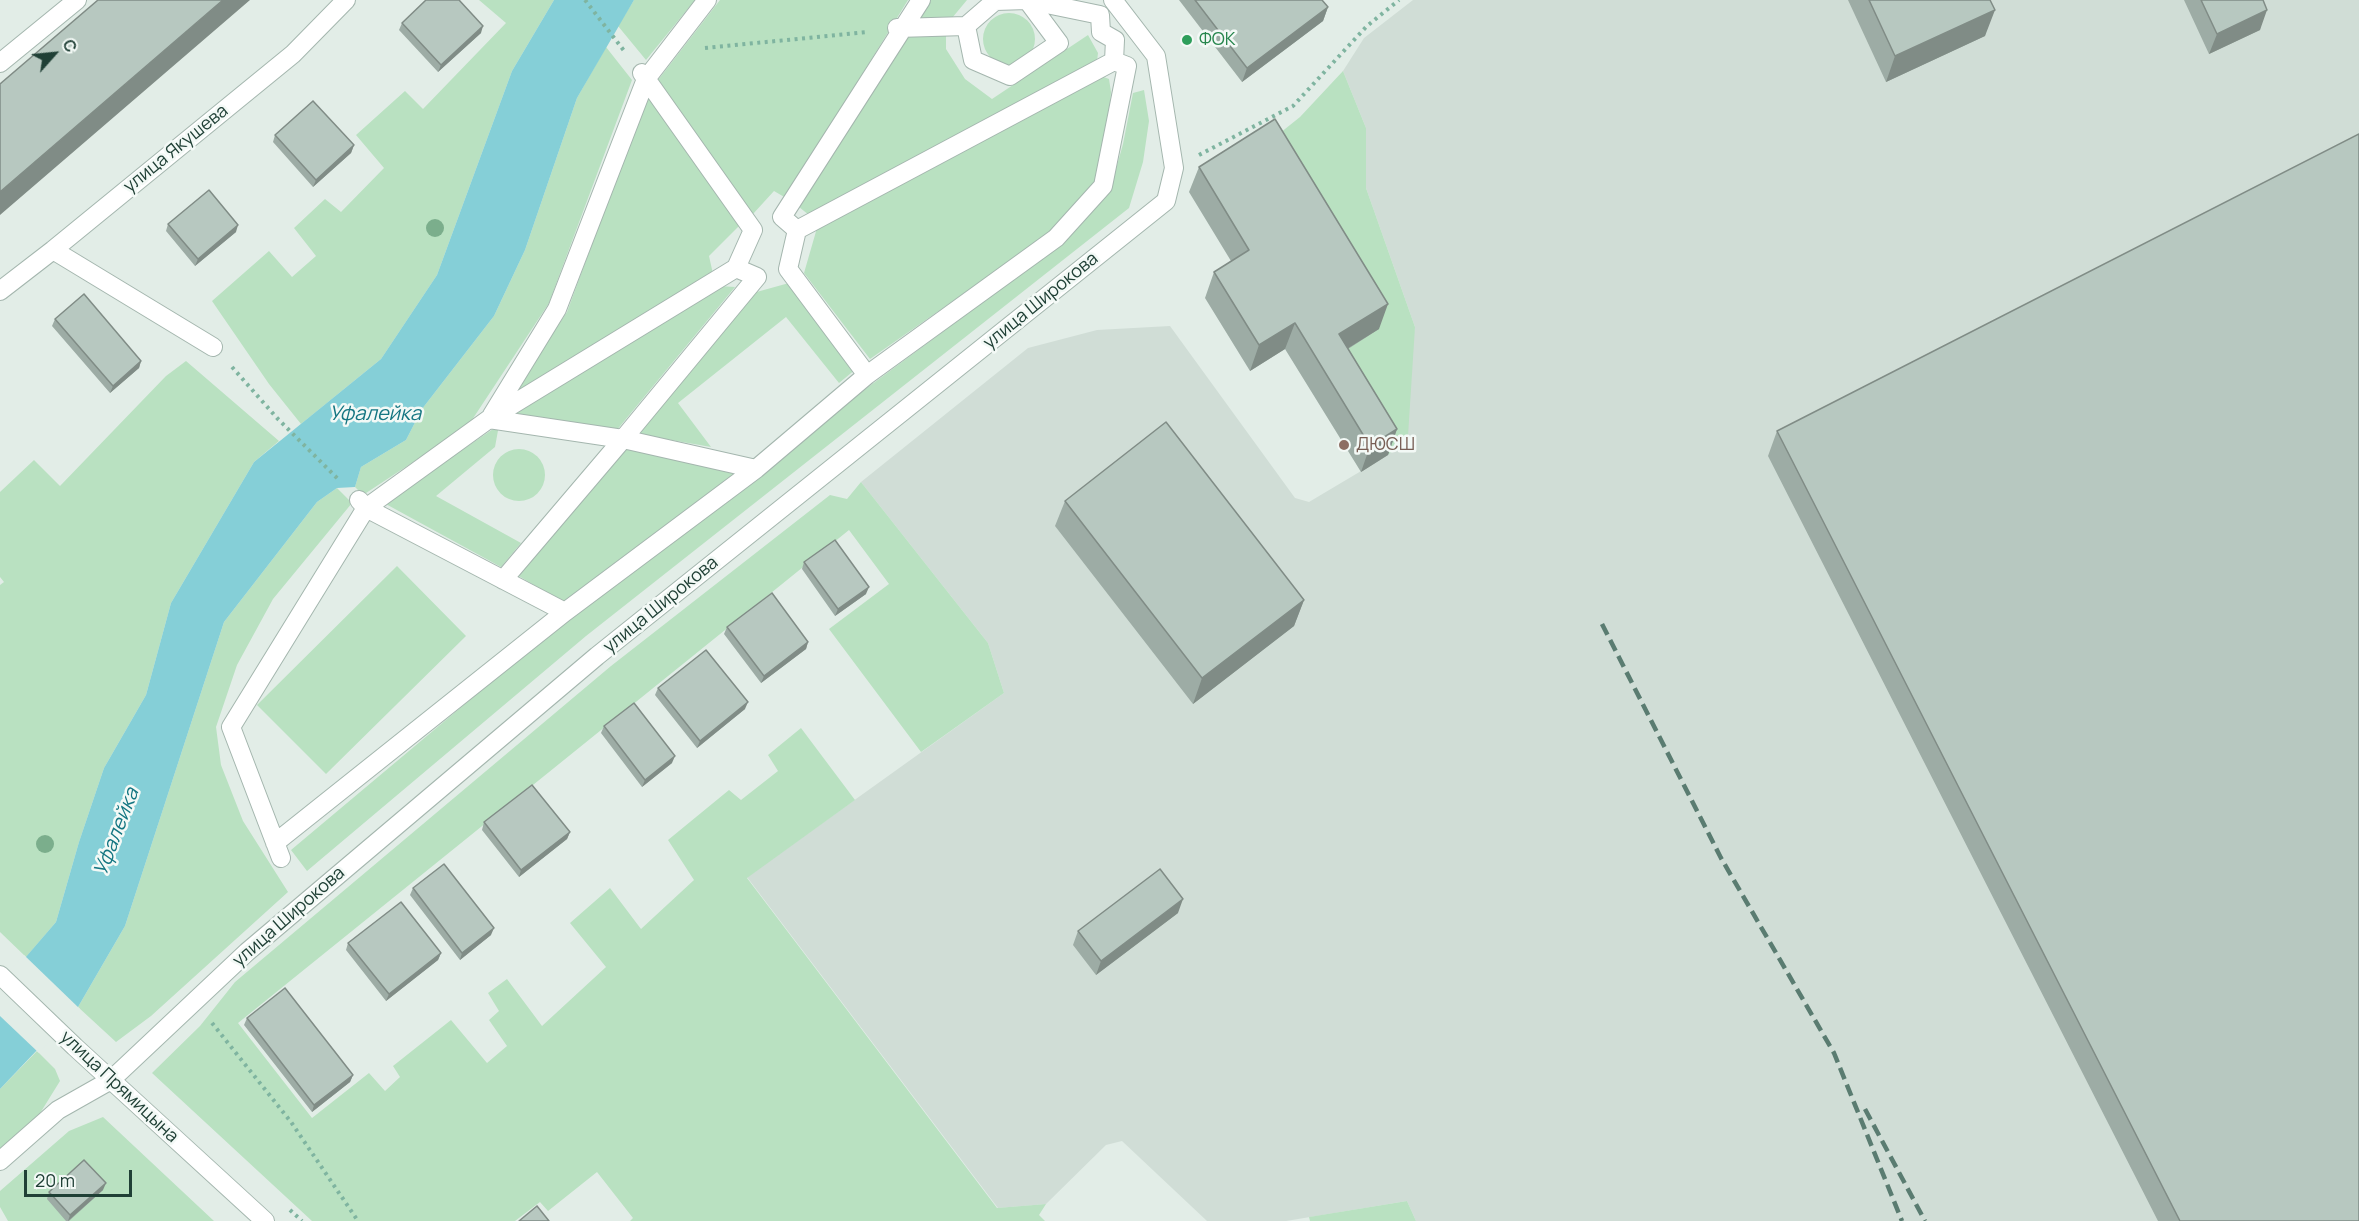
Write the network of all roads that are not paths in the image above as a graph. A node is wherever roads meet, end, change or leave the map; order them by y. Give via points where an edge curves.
1 (77, 0) edge
2 (346, 0) edge
3 (707, 0) edge
4 (921, 0) edge
5 (1027, 0) edge
6 (1113, 0) edge
7 (966, 26) junction
8 (897, 28) junction
9 (1114, 61) junction
10 (0, 63) edge
11 (643, 74) junction
12 (782, 217) junction
13 (753, 230) junction
14 (797, 230) junction
15 (53, 250) junction
16 (736, 268) junction
17 (788, 269) junction
18 (757, 277) junction
19 (0, 291) edge
20 (213, 346) road end
21 (867, 375) junction
22 (489, 419) junction
23 (623, 439) junction
24 (756, 469) junction
25 (362, 503) junction
26 (503, 580) junction
27 (565, 612) junction
28 (0, 975) edge
29 (111, 1080) junction
30 (0, 1161) edge
31 (265, 1221) edge

1 - 10 street
2 - 15 street, улица Якушева via 293,54
3 - 11 street via 673,51
4 - 8 street
5 - 7 street via 995,1
5 - 7 street via 1059,43 1010,76 973,60
5 - 9 street via 1100,15 1101,32 1115,40
6 - 29 street, улица Широкова via 1156,56 1174,168 1166,201 597,656 247,952
7 - 8 street
8 - 12 street
9 - 14 street
9 - 21 street via 1127,66 1103,186 1056,238
11 - 13 street
11 - 22 street via 557,309
12 - 13 street
12 - 14 street
13 - 16 street
14 - 17 street
15 - 19 street, улица Якушева
15 - 20 street
16 - 18 street
16 - 22 street
17 - 18 street
17 - 21 street
18 - 23 street
21 - 24 street
22 - 23 street
22 - 25 street
23 - 24 street
23 - 26 street
24 - 27 street
25 - 26 street
25 - 27 street via 231,727 278,850
26 - 27 street
28 - 29 street, улица Прямицына
29 - 30 street, улица Широкова via 58,1110
29 - 31 street, улица Прямицына

